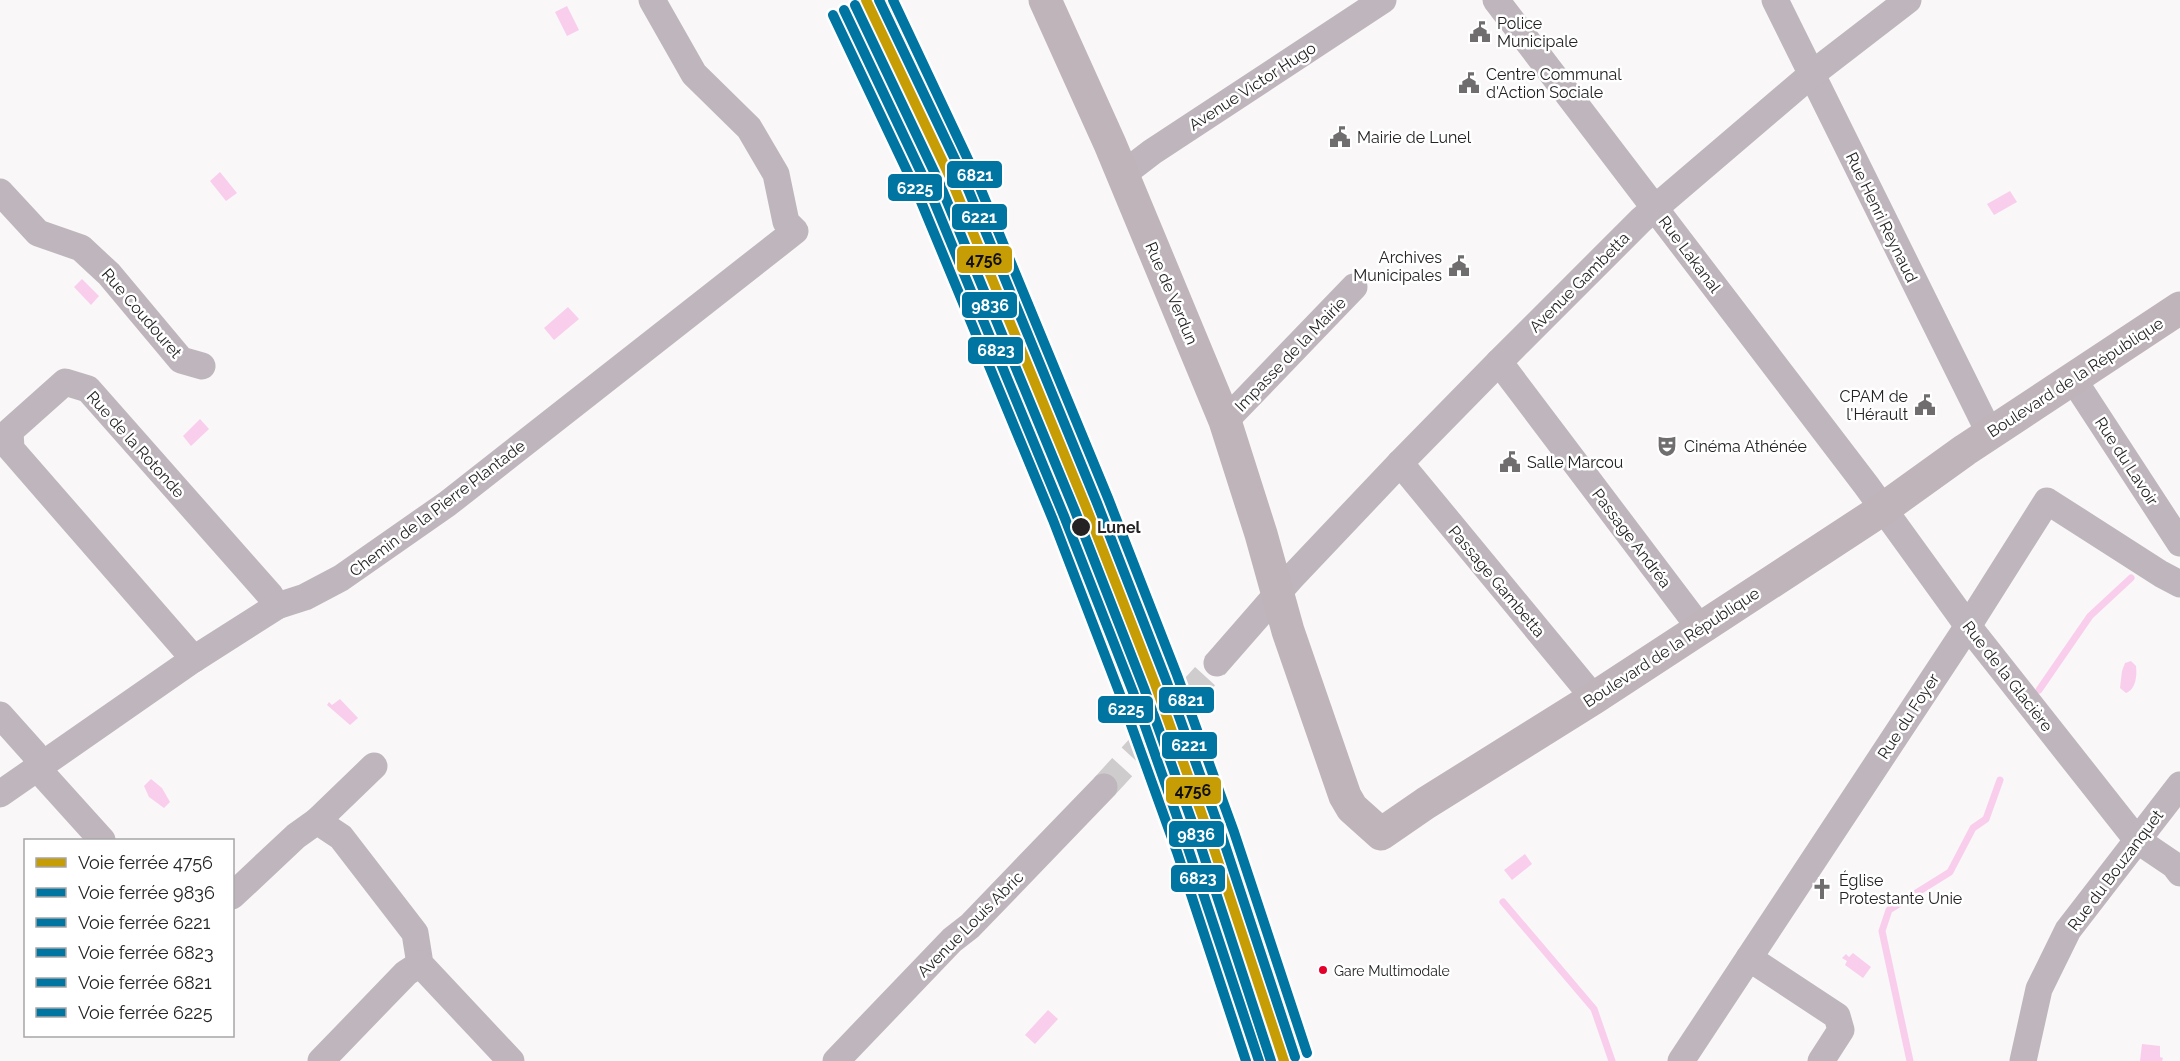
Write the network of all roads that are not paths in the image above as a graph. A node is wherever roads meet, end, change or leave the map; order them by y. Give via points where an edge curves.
1 (652, 0) edge
2 (1045, 0) edge
3 (1383, 0) edge
4 (1496, 0) edge
5 (1775, 0) edge
6 (1908, 0) edge
7 (1812, 74) junction
8 (1122, 175) junction
9 (0, 192) edge
10 (1655, 208) junction
11 (1354, 287) dead end
12 (2180, 308) edge
13 (1499, 362) junction
14 (202, 366) dead end
15 (2073, 379) junction
16 (1225, 420) junction
17 (1990, 434) junction
18 (1400, 463) junction
19 (1883, 509) junction
20 (2180, 543) edge
21 (2180, 584) edge
22 (1278, 593) junction
23 (277, 606) junction
24 (1968, 626) junction
25 (1700, 628) junction
26 (194, 659) junction
27 (1217, 663) tunnel mouth
28 (1594, 698) junction
29 (0, 715) edge
30 (40, 765) junction
31 (374, 766) dead end
32 (2180, 785) edge
33 (1104, 787) tunnel mouth
34 (0, 794) edge
35 (317, 821) junction
36 (101, 839) edge
37 (2137, 840) junction
38 (2180, 873) edge
39 (234, 894) edge
40 (1749, 958) junction
41 (420, 964) junction
42 (321, 1061) edge
43 (511, 1061) edge
44 (836, 1061) edge
45 (1681, 1061) edge
46 (1821, 1061) edge
47 (2023, 1061) edge

1 - 23 street, Chemin de la Pierre Plantade via 694,74 749,128 776,174 786,222 795,231 447,504 341,579
2 - 8 main road, Rue de Verdun
3 - 8 street, Avenue Victor Hugo via 1161,145
4 - 10 street, Rue Lakanal
5 - 7 street, Rue Henri Reynaud
6 - 7 street, Avenue Gambetta
7 - 10 street, Avenue Gambetta
7 - 17 street, Rue Henri Reynaud
8 - 16 main road, Rue de Verdun
9 - 14 street, Rue Coudouret via 38,233 81,248 109,274 181,360
10 - 13 street, Avenue Gambetta
10 - 19 street, Rue Lakanal
11 - 16 street, Impasse de la Mairie
12 - 15 main road, Boulevard de la République
13 - 18 street, Avenue Gambetta
13 - 25 street, Passage Andréa
15 - 17 main road, Boulevard de la République
15 - 20 street, Rue du Lavoir
16 - 22 main road, Rue de Verdun
17 - 19 main road, Boulevard de la République
18 - 22 street, Avenue Gambetta
18 - 28 street, Passage Gambetta
19 - 24 street, Rue de la Glacière
19 - 25 main road, Boulevard de la République
21 - 24 street, Rue du Foyer via 2047,501
22 - 27 street
22 - 28 main road, Boulevard de la République via 1345,796 1352,808 1381,834
23 - 26 street, Chemin de la Pierre Plantade
23 - 26 street, Rue de la Rotonde via 88,389 64,382 10,431 11,449
24 - 37 street, Rue de la Glacière
24 - 40 street, Rue du Foyer
25 - 28 main road, Boulevard de la République
26 - 30 street, Chemin de la Pierre Plantade
29 - 30 street
30 - 34 street, Chemin de la Pierre Plantade
30 - 36 street via 46,778
31 - 35 street
32 - 37 street, Rue du Bouzanquet
33 - 44 street, Avenue Louis Abric
35 - 39 street
35 - 41 street via 340,837 416,933
37 - 38 street, Rue de la Glacière
37 - 47 street, Rue du Bouzanquet via 2068,930 2039,990
40 - 45 street, Rue du Foyer
40 - 46 street via 1837,1016 1841,1030
41 - 42 street via 406,973
41 - 43 street

